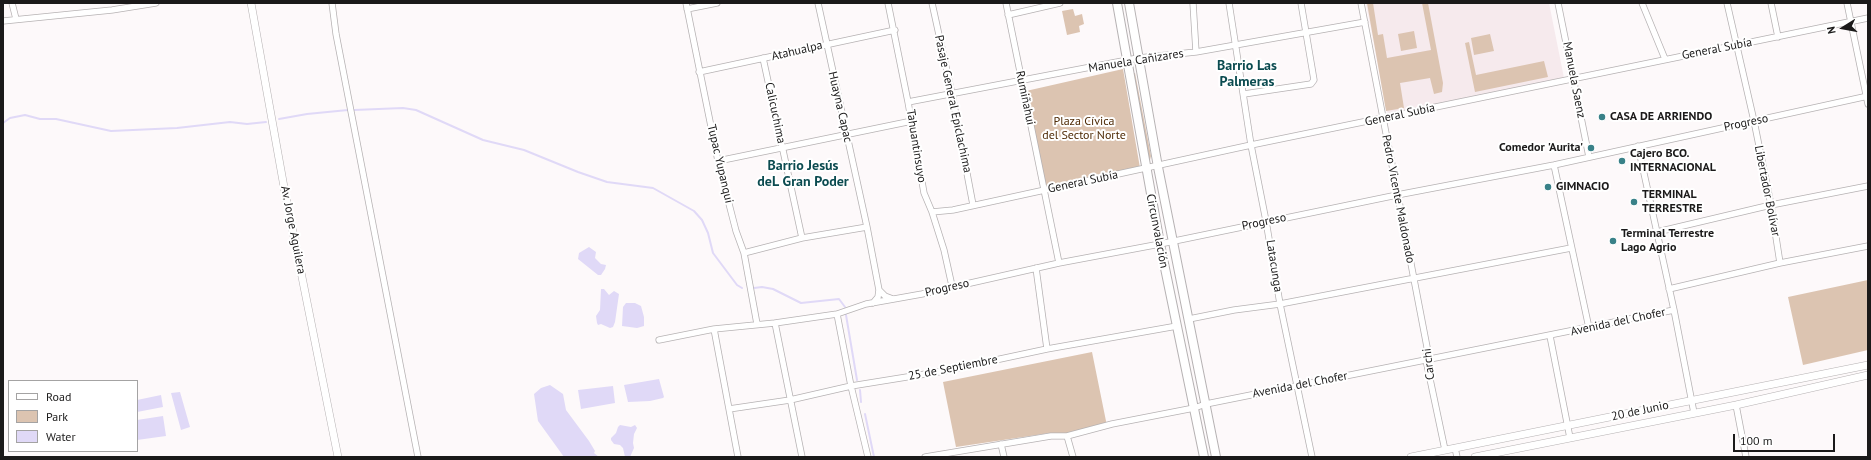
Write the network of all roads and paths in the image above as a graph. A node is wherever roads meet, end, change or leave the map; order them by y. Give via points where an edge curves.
1 (12, 3) edge
2 (156, 3) edge
3 (251, 3) edge
4 (332, 3) edge
5 (717, 3) edge
6 (818, 3) edge
7 (888, 3) edge
8 (932, 3) edge
9 (1006, 3) edge
10 (1060, 3) edge
11 (1118, 3) edge
12 (1129, 3) edge
13 (1192, 3) edge
14 (1229, 3) edge
15 (1302, 3) edge
16 (1361, 3) edge
17 (1558, 3) edge
18 (1642, 3) edge
19 (1726, 3) edge
20 (1771, 3) edge
21 (1847, 3) edge
22 (687, 6) edge
23 (1008, 15) junction
24 (1868, 18) edge
25 (16, 19) junction
26 (3, 21) edge
27 (1851, 21) junction
28 (1365, 22) junction
29 (895, 30) junction
30 (1308, 34) junction
31 (1778, 37) junction
32 (827, 44) junction
33 (1236, 45) junction
34 (1736, 45) junction
35 (1196, 52) junction
36 (763, 58) junction
37 (1138, 58) junction
38 (1665, 59) junction
39 (1127, 60) junction
40 (699, 72) junction
41 (1574, 78) junction
42 (1022, 81) junction
43 (952, 94) junction
44 (1244, 94) junction
45 (1867, 96) edge
46 (908, 102) junction
47 (1868, 104) edge
48 (1382, 119) junction
49 (912, 121) junction
50 (1754, 121) junction
51 (846, 133) junction
52 (1251, 145) junction
53 (1638, 146) junction
54 (782, 147) junction
55 (1589, 157) junction
56 (718, 161) junction
57 (1554, 165) junction
58 (1158, 167) junction
59 (1146, 169) junction
60 (1868, 186) edge
61 (1044, 190) junction
62 (1397, 195) junction
63 (973, 205) junction
64 (1771, 205) junction
65 (932, 212) junction
66 (1266, 221) junction
67 (867, 227) junction
68 (1657, 232) junction
69 (802, 238) junction
70 (1173, 242) junction
71 (1160, 244) junction
72 (1868, 246) edge
73 (1572, 248) junction
74 (744, 253) junction
75 (1059, 263) junction
76 (1780, 263) junction
77 (1036, 268) junction
78 (1414, 277) junction
79 (952, 286) junction
80 (1669, 289) junction
81 (879, 290) junction
82 (893, 299) junction
83 (873, 303) junction
84 (1280, 304) junction
85 (1674, 310) junction
86 (837, 314) junction
87 (1189, 319) junction
88 (775, 323) junction
89 (757, 324) junction
90 (1177, 326) junction
91 (1589, 328) junction
92 (714, 330) junction
93 (1550, 336) junction
94 (659, 340) dead end
95 (1046, 349) junction
96 (1426, 360) junction
97 (1868, 365) edge
98 (1868, 375) edge
99 (851, 386) junction
100 (1296, 386) junction
101 (790, 400) junction
102 (1692, 400) junction
103 (1206, 404) junction
104 (1736, 405) junction
105 (1194, 408) junction
106 (729, 409) junction
107 (1694, 413) junction
108 (1567, 426) junction
109 (1067, 436) junction
110 (1570, 438) junction
111 (1001, 444) junction
112 (1455, 448) junction
113 (1445, 450) junction
114 (939, 456) edge
115 (338, 457) edge
116 (418, 457) edge
117 (738, 457) edge
118 (802, 457) edge
119 (868, 457) edge
120 (925, 457) edge
121 (1004, 457) edge
122 (1073, 457) edge
123 (1204, 457) edge
124 (1216, 457) edge
125 (1312, 457) edge
126 (1411, 457) edge
127 (1457, 457) edge
128 (1475, 457) edge
129 (1746, 457) edge

1 - 25 street
2 - 25 street
3 - 115 street, Av. Jorge Aguilera via 284,187
4 - 116 street
5 - 22 street
6 - 32 street, Huayna Capac
7 - 29 street, Tahuantinsuyo
8 - 43 street, Pasaje General Epiclachima
9 - 23 street, Rumiñahui
10 - 23 street
11 - 39 main road, Circunvalación
12 - 37 main road, Circunvalación
13 - 35 street
14 - 33 street, Latacunga
15 - 30 street
16 - 28 street, Pedro Vicente Maldonado
17 - 41 street, Manuela Saenz
18 - 38 street
19 - 34 street, Libertador Bolívar
20 - 31 street
21 - 27 street
22 - 40 street, Tupac Yupanqui
23 - 42 street, Rumiñahui
24 - 27 street, General Subía
25 - 26 street
27 - 31 street, General Subía
27 - 45 street
28 - 30 street, Manuela Cañizares
28 - 48 street, Pedro Vicente Maldonado
29 - 32 street, Atahualpa
29 - 46 street, Tahuantinsuyo
30 - 33 street, Manuela Cañizares
30 - 44 street via 1314,75 1311,84
31 - 34 street, General Subía
32 - 36 street, Atahualpa
32 - 51 street, Huayna Capac
33 - 35 street, Manuela Cañizares
33 - 44 street, Latacunga
34 - 38 street, General Subía
34 - 50 street, Libertador Bolívar
35 - 37 street, Manuela Cañizares
36 - 40 street, Atahualpa
36 - 54 street, Calicuchima
37 - 39 street, Manuela Cañizares
37 - 58 main road, Circunvalación
38 - 41 street, General Subía
39 - 42 street, Manuela Cañizares
39 - 59 main road, Circunvalación
40 - 56 street, Tupac Yupanqui
41 - 48 street, General Subía
41 - 55 street, Manuela Saenz
42 - 43 street, Manuela Cañizares
42 - 61 street, Rumiñahui
43 - 46 street, Manuela Cañizares
43 - 63 street, Pasaje General Epiclachima
44 - 52 street, Latacunga
45 - 47 street
45 - 50 street, Progreso
46 - 49 street, Tahuantinsuyo
48 - 52 street, General Subía
48 - 62 street, Pedro Vicente Maldonado
49 - 51 street
49 - 65 street, Tahuantinsuyo via 922,186
50 - 53 street, Progreso
50 - 64 street, Libertador Bolívar
51 - 54 street
51 - 67 street, Huayna Capac
52 - 58 street, General Subía
52 - 66 street, Latacunga
53 - 55 street, Progreso
53 - 68 street
54 - 56 street
54 - 69 street, Calicuchima
55 - 57 street, Progreso
56 - 74 street, Tupac Yupanqui
57 - 62 street, Progreso
57 - 73 street
58 - 59 street, General Subía
58 - 70 main road, Circunvalación
59 - 61 street, General Subía
59 - 71 main road, Circunvalación
60 - 64 street
61 - 63 street, General Subía
61 - 75 street, Rumiñahui
62 - 66 street, Progreso
62 - 78 street, Pedro Vicente Maldonado
63 - 65 street, General Subía
64 - 68 street
64 - 76 street, Libertador Bolívar
65 - 79 street, Tahuantinsuyo
66 - 70 street, Progreso
66 - 84 street, Latacunga
67 - 69 street
67 - 81 street, Huayna Capac
68 - 80 street
69 - 74 street
70 - 71 street, Progreso
70 - 87 main road, Circunvalación
71 - 75 street, Progreso
71 - 90 main road, Circunvalación
72 - 76 street, Avenida del Chofer
73 - 78 street
73 - 91 street
74 - 89 street, Tupac Yupanqui
75 - 77 street, Progreso
76 - 80 street, Avenida del Chofer
77 - 79 street, Progreso
77 - 95 street
78 - 84 street
78 - 96 street, Carchi via 1427,347
79 - 82 street, Progreso
80 - 85 street
81 - 82 street
81 - 83 street via 878,297
82 - 83 street, Progreso
83 - 86 street, Progreso
84 - 87 street
84 - 100 street, Latacunga
85 - 91 street, Avenida del Chofer
85 - 102 street
86 - 88 street, Progreso
86 - 99 street
87 - 103 main road, Circunvalación
88 - 89 street, Progreso
88 - 101 street
89 - 92 street, Progreso
90 - 95 street, 25 de Septiembre
90 - 105 main road, Circunvalación
91 - 93 street, Avenida del Chofer
92 - 94 street, Progreso
92 - 106 street
93 - 96 street, Avenida del Chofer
93 - 108 street
95 - 99 street, 25 de Septiembre via 944,371
96 - 100 street, Avenida del Chofer
96 - 113 street, Carchi
97 - 102 street, 20 de Junio
98 - 104 street, 20 de Junio
99 - 101 street, 25 de Septiembre
99 - 119 street
100 - 103 street, Avenida del Chofer
100 - 125 street, Latacunga
101 - 106 street, 25 de Septiembre
101 - 118 street
102 - 107 street
102 - 108 street, 20 de Junio
103 - 105 street, Avenida del Chofer
103 - 124 main road, Circunvalación
104 - 107 street, 20 de Junio
104 - 129 street
105 - 109 street, Avenida del Chofer via 1112,424
105 - 123 main road, Circunvalación
106 - 117 street
107 - 110 street, 20 de Junio
108 - 110 street
108 - 112 street, 20 de Junio
109 - 111 street, Avenida del Chofer
109 - 122 street
110 - 128 street, 20 de Junio
111 - 114 street, Avenida del Chofer
111 - 121 street
112 - 113 street, 20 de Junio
112 - 127 street
113 - 126 street, 20 de Junio
114 - 120 street, Avenida del Chofer

